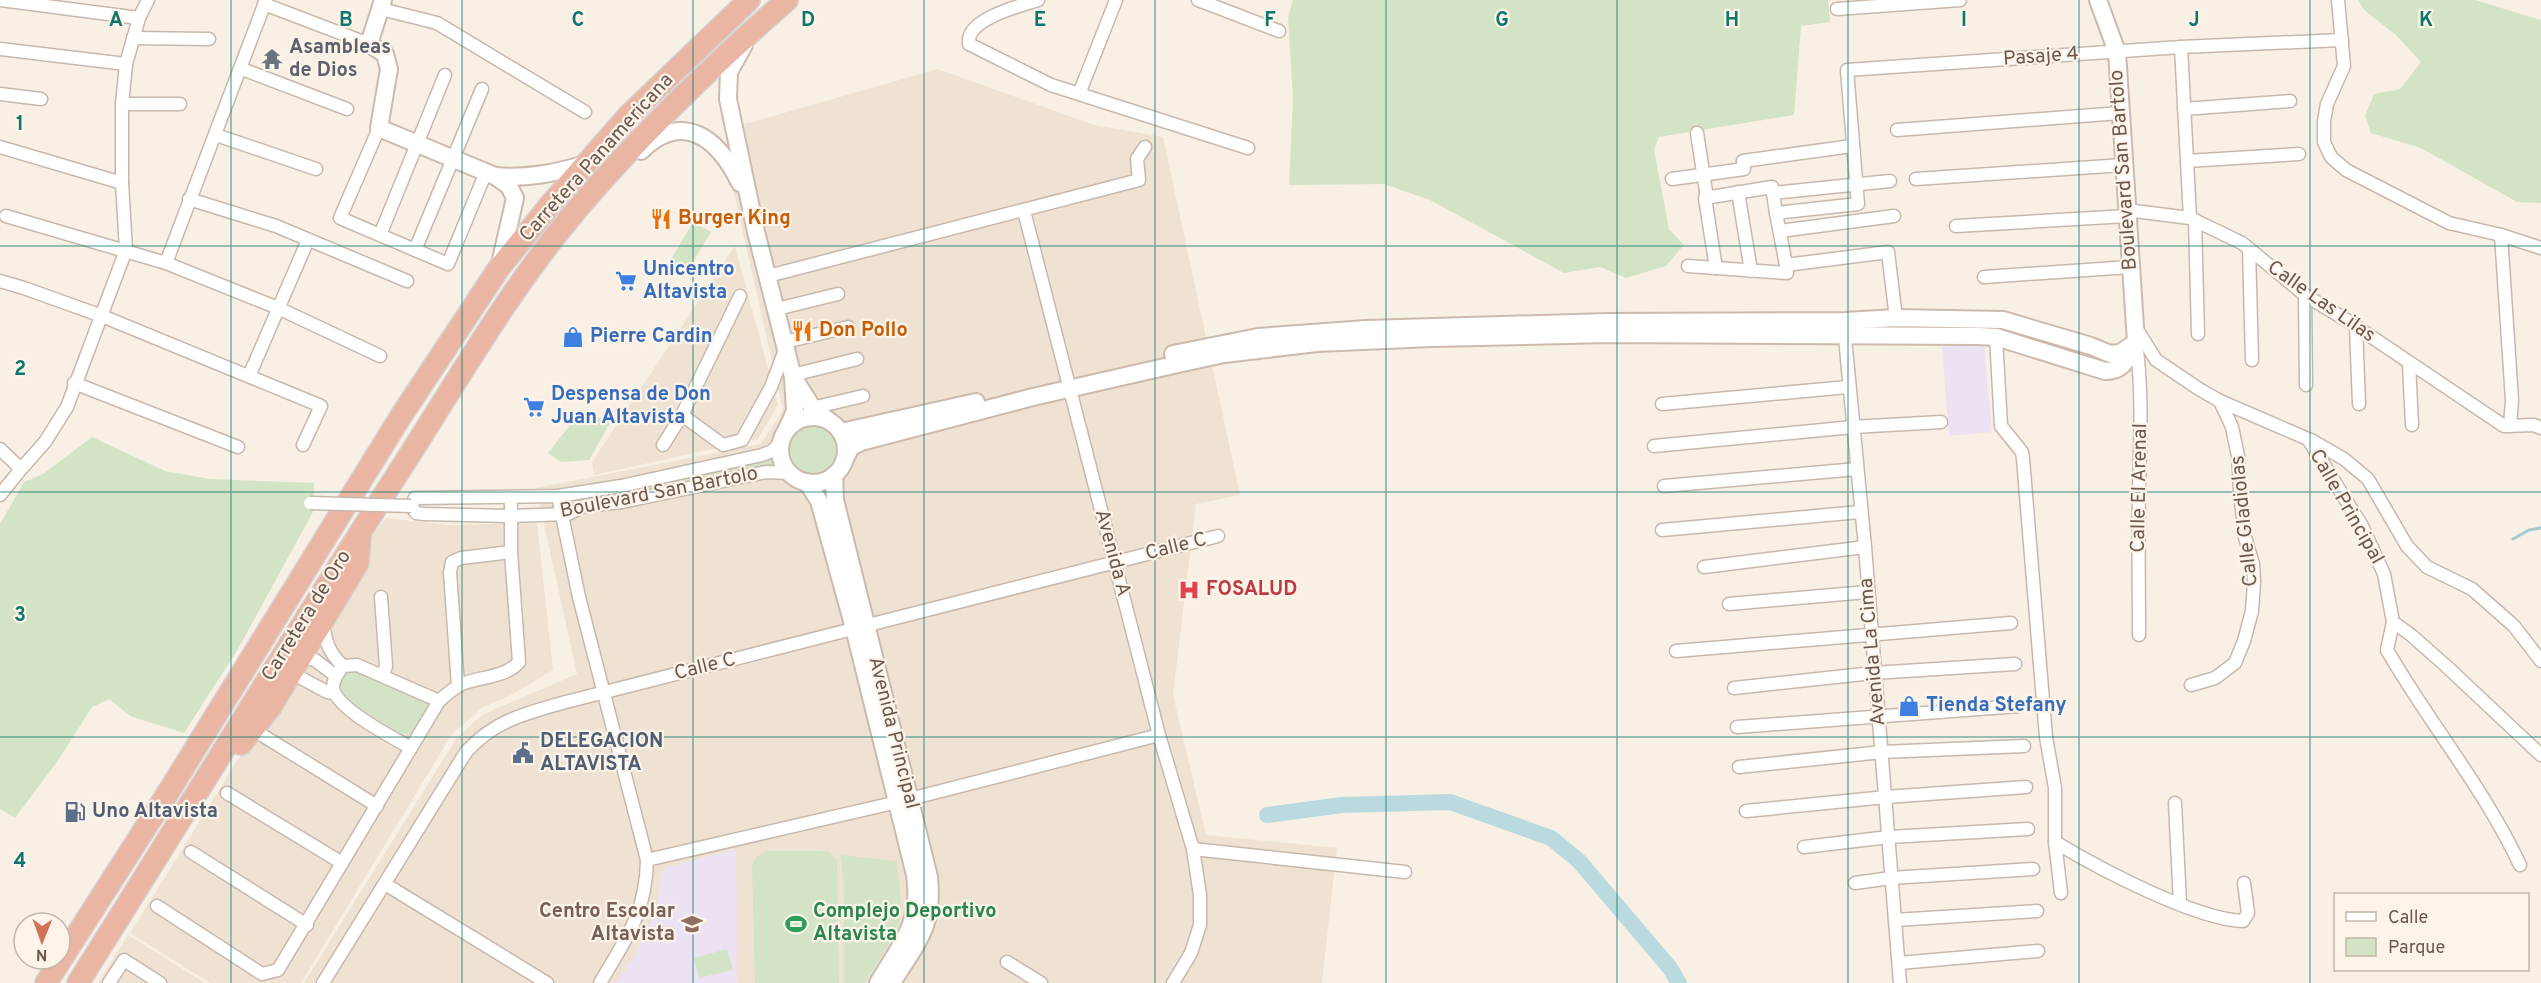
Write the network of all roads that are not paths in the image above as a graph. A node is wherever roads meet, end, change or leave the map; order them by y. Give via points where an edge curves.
1 (0, 0) edge
2 (148, 0) edge
3 (749, 0) edge
4 (1038, 0) edge
5 (1116, 0) edge
6 (1198, 0) edge
7 (1960, 0) edge
8 (2098, 0) edge
9 (2338, 0) edge
10 (265, 2) edge
11 (382, 4) edge
12 (781, 5) edge
13 (1837, 9) dead end
14 (139, 18) junction
15 (1279, 31) dead end
16 (133, 38) junction
17 (208, 39) dead end
18 (2342, 40) junction
19 (369, 44) junction
20 (2181, 47) junction
21 (0, 49) edge
22 (2117, 52) junction
23 (126, 64) junction
24 (242, 69) junction
25 (445, 75) dead end
26 (482, 89) dead end
27 (0, 94) edge
28 (1079, 94) junction
29 (41, 99) dead end
30 (2289, 101) dead end
31 (122, 104) junction
32 (180, 104) dead end
33 (347, 109) dead end
34 (2184, 109) junction
35 (585, 112) dead end
36 (2120, 112) junction
37 (379, 128) junction
38 (1897, 130) dead end
39 (1697, 133) dead end
40 (216, 135) junction
41 (418, 146) junction
42 (1852, 146) junction
43 (0, 147) edge
44 (1145, 147) dead end
45 (1248, 148) dead end
46 (2299, 154) dead end
47 (454, 160) junction
48 (2187, 161) junction
49 (586, 164) junction
50 (2123, 165) junction
51 (316, 169) dead end
52 (490, 174) junction
53 (1704, 175) junction
54 (1672, 179) dead end
55 (1916, 179) dead end
56 (1890, 181) dead end
57 (122, 183) junction
58 (1856, 184) junction
59 (1738, 192) junction
60 (1773, 193) junction
61 (748, 197) junction
62 (1707, 198) junction
63 (189, 199) junction
64 (1024, 211) junction
65 (1776, 213) junction
66 (2126, 213) junction
67 (6, 216) dead end
68 (1894, 216) dead end
69 (570, 218) junction
70 (2192, 219) junction
71 (1956, 226) dead end
72 (1780, 231) junction
73 (380, 235) junction
74 (2501, 235) junction
75 (308, 240) junction
76 (2541, 248) edge
77 (2249, 249) junction
78 (126, 250) junction
79 (415, 250) junction
80 (543, 253) joint
81 (166, 263) junction
82 (1786, 265) junction
83 (1688, 266) dead end
84 (2130, 267) junction
85 (499, 268) junction
86 (1716, 268) junction
87 (1751, 271) junction
88 (768, 276) junction
89 (1984, 278) dead end
90 (0, 281) edge
91 (407, 281) dead end
92 (838, 294) dead end
93 (2305, 295) junction
94 (740, 296) dead end
95 (278, 308) junction
96 (777, 309) junction
97 (102, 316) junction
98 (1896, 318) junction
99 (848, 327) dead end
100 (1844, 327) junction
101 (2356, 327) junction
102 (2135, 334) junction
103 (2198, 334) dead end
104 (1996, 337) junction
105 (786, 344) junction
106 (380, 356) dead end
107 (857, 359) dead end
108 (2252, 360) dead end
109 (2409, 364) junction
110 (792, 372) junction
111 (249, 376) junction
112 (74, 383) junction
113 (1068, 385) junction
114 (2307, 385) dead end
115 (771, 387) junction
116 (1848, 387) junction
117 (863, 396) dead end
118 (2220, 401) junction
119 (1662, 404) dead end
120 (2359, 404) dead end
121 (812, 408) junction
122 (682, 415) junction
123 (401, 416) junction
124 (1941, 422) dead end
125 (2412, 425) dead end
126 (2507, 426) junction
127 (835, 427) junction
128 (1852, 427) junction
129 (2541, 428) edge
130 (424, 432) junction
131 (784, 436) junction
132 (2308, 439) junction
133 (663, 445) dead end
134 (303, 446) dead end
135 (1654, 446) dead end
136 (238, 447) dead end
137 (0, 449) edge
138 (839, 468) junction
139 (1857, 469) junction
140 (21, 470) junction
141 (367, 470) junction
142 (398, 473) junction
143 (791, 473) junction
144 (807, 482) junction
145 (1664, 486) dead end
146 (597, 490) junction
147 (0, 495) edge
148 (558, 496) junction
149 (511, 497) junction
150 (310, 503) dead end
151 (598, 505) junction
152 (411, 506) junction
153 (1860, 512) junction
154 (562, 514) junction
155 (511, 516) junction
156 (361, 529) junction
157 (1662, 530) dead end
158 (1218, 537) dead end
159 (1865, 547) junction
160 (512, 552) junction
161 (1114, 562) junction
162 (1704, 567) dead end
163 (1867, 592) junction
164 (381, 597) dead end
165 (1729, 604) dead end
166 (322, 621) junction
167 (2393, 622) junction
168 (2011, 623) dead end
169 (860, 627) junction
170 (1871, 633) junction
171 (2139, 634) dead end
172 (1676, 651) dead end
173 (301, 657) junction
174 (2541, 661) edge
175 (2015, 664) dead end
176 (339, 671) junction
177 (1873, 673) junction
178 (383, 675) junction
179 (303, 679) dead end
180 (2191, 685) dead end
181 (458, 686) junction
182 (1734, 688) dead end
183 (605, 692) junction
184 (334, 693) junction
185 (439, 701) junction
186 (2019, 706) dead end
187 (1878, 716) junction
188 (1737, 727) dead end
189 (262, 735) dead end
190 (1159, 735) junction
191 (2024, 746) dead end
192 (411, 748) junction
193 (1882, 752) junction
194 (2541, 755) edge
195 (1738, 767) dead end
196 (2026, 787) dead end
197 (227, 793) dead end
198 (1886, 797) junction
199 (903, 801) junction
200 (2175, 803) dead end
201 (377, 806) junction
202 (1746, 811) dead end
203 (178, 824) junction
204 (2028, 829) dead end
205 (1889, 837) junction
206 (2055, 842) junction
207 (1804, 847) dead end
208 (1193, 849) junction
209 (191, 852) dead end
210 (647, 860) junction
211 (342, 863) junction
212 (2520, 865) dead end
213 (2032, 869) dead end
214 (1405, 872) dead end
215 (1891, 878) junction
216 (1855, 883) dead end
217 (2244, 883) dead end
218 (385, 884) junction
219 (2061, 893) dead end
220 (2180, 903) junction
221 (157, 906) dead end
222 (2037, 911) dead end
223 (1895, 920) junction
224 (307, 925) junction
225 (2038, 951) dead end
226 (1007, 962) dead end
227 (1899, 963) junction
228 (46, 983) edge
229 (78, 983) edge
230 (109, 983) edge
231 (160, 983) edge
232 (322, 983) edge
233 (547, 983) edge
234 (600, 983) edge
235 (878, 983) edge
236 (892, 983) edge
237 (1041, 983) edge
238 (1173, 983) edge
239 (1900, 983) edge

1 - 14 street
2 - 14 street
3 - 49 highway, Carretera Panamericana via 629,115
4 - 28 street via 976,25 968,42 1025,74
5 - 28 street
6 - 15 street
7 - 13 street
8 - 22 main road, Boulevard San Bartolo
9 - 18 street
10 - 19 street
10 - 24 street
11 - 19 main road
11 - 35 street via 437,23
12 - 61 main road via 741,48 729,72 728,99
12 - 69 highway, Carretera Panamericana via 682,98
14 - 16 street
16 - 17 street
16 - 23 street
18 - 20 street, Pasaje 4
18 - 74 street via 2344,66 2324,121 2324,142 2331,157 2346,170 2449,223
19 - 37 main road via 384,54 389,64
20 - 22 street, Pasaje 4
20 - 34 street
21 - 23 street
22 - 36 main road, Boulevard San Bartolo
22 - 42 street, Pasaje 4 via 1847,70
23 - 31 street
24 - 33 street
24 - 40 street
25 - 41 street
26 - 47 street
27 - 29 street
28 - 45 street
30 - 34 street
31 - 32 street
31 - 57 street
34 - 48 street
36 - 38 street
36 - 50 main road, Boulevard San Bartolo
37 - 41 main road
37 - 73 street via 340,219
39 - 53 street
40 - 51 street
40 - 63 street
41 - 47 main road
41 - 73 street
42 - 53 street via 1743,161 1744,169
42 - 58 street
43 - 57 street
44 - 64 street via 1137,159 1139,180
46 - 48 street
47 - 52 main road
47 - 79 street
48 - 70 street
49 - 52 main road via 512,178
49 - 85 highway, Carretera Panamericana
50 - 55 street
50 - 66 main road, Boulevard San Bartolo
52 - 79 street via 448,264
52 - 85 main road via 509,186 515,198
53 - 54 street
53 - 62 street
56 - 58 street
57 - 78 street
58 - 60 street
58 - 65 street via 1858,204
59 - 60 street via 1772,187
59 - 62 street
59 - 87 street
60 - 65 street
61 - 69 main road via 730,164 712,142 696,133 678,130 654,138
61 - 88 main road
62 - 86 street
63 - 75 street
63 - 81 street
64 - 88 street
64 - 113 street, Avenida A
65 - 72 street
66 - 70 street, Calle Las Lilas
66 - 71 street, Calle Las Lilas
66 - 84 main road, Boulevard San Bartolo
67 - 78 street
68 - 72 street
69 - 80 highway, Carretera Panamericana
70 - 77 street, Calle Las Lilas
70 - 103 street
72 - 82 street
73 - 79 street
74 - 76 street
74 - 126 street via 2512,400
75 - 91 street
75 - 95 street
77 - 93 street, Calle Las Lilas
77 - 108 street
78 - 81 street
78 - 97 street
80 - 130 highway, Carretera de Oro
81 - 95 street
82 - 87 street via 1787,273
82 - 98 street via 1888,252
83 - 86 street
84 - 89 street
84 - 102 main road, Boulevard San Bartolo
85 - 123 highway, Carretera de Oro
86 - 87 street
88 - 96 main road
90 - 97 street
92 - 96 street
93 - 101 street, Calle Las Lilas
93 - 114 street
94 - 122 street
95 - 106 street
95 - 111 street
96 - 105 main road
97 - 111 street
97 - 112 street
98 - 100 main road
98 - 102 main road via 2003,320 2110,354 2120,353
99 - 105 street
100 - 104 main road
100 - 113 main road via 1317,343 1224,354
100 - 116 street, Avenida La Cima
101 - 109 street, Calle Las Lilas
101 - 120 street
102 - 104 main road via 2124,364 2116,371
102 - 118 street, Calle Principal via 2156,360
102 - 171 street, Calle El Arenal via 2142,412
104 - 206 street via 2001,426 2022,452 2023,459 2046,737 2055,788
105 - 110 main road
105 - 115 street
107 - 110 street
109 - 125 street
109 - 126 street, Calle Las Lilas
110 - 115 street
110 - 121 main road
110 - 131 main road via 795,411
111 - 134 street via 321,406
112 - 136 street
112 - 140 street via 58,424
113 - 127 main road via 858,430
113 - 138 main road via 861,442 851,447
113 - 161 street, Avenida A
115 - 122 street via 742,440 723,445
116 - 119 street
116 - 128 street, Avenida La Cima
117 - 121 street
118 - 132 street, Calle Principal
118 - 180 street, Calle Gladiolas via 2232,427 2238,456 2245,537 2253,564 2252,611 2235,663 2215,678
121 - 127 main road
122 - 133 street
123 - 130 highway via 401,424 409,434
123 - 141 highway, Carretera de Oro
124 - 128 street
126 - 129 street
127 - 131 main road via 822,418 806,418
127 - 138 main road via 846,446
128 - 135 street
128 - 139 street, Avenida La Cima
130 - 142 highway, Carretera de Oro
131 - 143 main road via 781,458
131 - 146 street, Boulevard San Bartolo via 772,451 762,455
132 - 167 street, Calle Principal via 2367,536 2384,574
132 - 174 street via 2344,459 2368,479 2408,546 2427,567 2472,589 2514,626
137 - 140 street
138 - 144 main road via 826,480
138 - 169 main road, Avenida Principal via 835,500
139 - 145 street
139 - 153 street, Avenida La Cima
140 - 147 street
141 - 142 highway via 374,458 382,456 394,461
141 - 228 highway, Carretera de Oro
142 - 156 highway, Carretera de Oro
143 - 144 main road
143 - 151 street, Boulevard San Bartolo via 769,471
144 - 169 main road, Avenida Principal via 819,501
146 - 148 street, Boulevard San Bartolo
146 - 151 street
148 - 149 street, Boulevard San Bartolo
148 - 154 street
149 - 152 street, Boulevard San Bartolo via 415,498
149 - 155 street
150 - 152 street, bridge
151 - 154 street, Boulevard San Bartolo
152 - 155 street, Boulevard San Bartolo via 416,513 424,514
153 - 157 street
153 - 159 street, Avenida La Cima
154 - 155 street, Boulevard San Bartolo
154 - 183 street
155 - 160 street
156 - 166 highway via 358,563
156 - 203 highway, Carretera de Oro
158 - 161 street, Calle C
159 - 162 street
159 - 163 street, Avenida La Cima
160 - 181 street via 519,662 505,671
160 - 181 street via 452,562
161 - 169 street, Calle C
161 - 190 street, Avenida A
163 - 165 street
163 - 170 street, Avenida La Cima
164 - 178 street via 386,666
166 - 173 highway
166 - 176 street
167 - 194 street
167 - 212 street via 2387,650 2464,767
168 - 170 street
169 - 183 street, Calle C
169 - 199 main road, Avenida Principal
170 - 172 street
170 - 177 street, Avenida La Cima
173 - 176 street
173 - 203 highway via 270,708
175 - 177 street
176 - 178 street via 357,665
176 - 184 street
177 - 182 street
177 - 187 street, Avenida La Cima
178 - 185 street
179 - 184 street
181 - 185 street
183 - 210 street
183 - 218 street, Calle C via 515,717 489,729 466,752
184 - 192 street via 348,709
185 - 192 street
186 - 187 street
187 - 188 street
187 - 193 street, Avenida La Cima
189 - 201 street
190 - 199 street
190 - 208 street, Avenida A
191 - 193 street
192 - 201 street
193 - 195 street
193 - 198 street, Avenida La Cima
196 - 198 street
197 - 211 street
198 - 202 street
198 - 205 street, Avenida La Cima
199 - 210 street
199 - 235 main road, Avenida Principal via 917,907 908,933
199 - 236 main road, Avenida Principal via 928,877 930,908 922,936
200 - 220 street
201 - 211 street
203 - 229 highway, Carretera de Oro
204 - 205 street
205 - 207 street
205 - 215 street, Avenida La Cima
206 - 219 street
206 - 220 street
208 - 214 street
208 - 238 street, Avenida A via 1200,925 1191,953
209 - 224 street
210 - 234 street via 639,914
211 - 224 street
213 - 215 street
215 - 216 street
215 - 223 street, Avenida La Cima
217 - 220 street via 2248,913 2243,921 2228,920
218 - 232 street, Calle C
218 - 233 street
221 - 224 street via 262,974 278,970
222 - 223 street
223 - 227 street, Avenida La Cima
225 - 227 street
226 - 237 street
227 - 239 street, Avenida La Cima
230 - 231 street via 124,960

